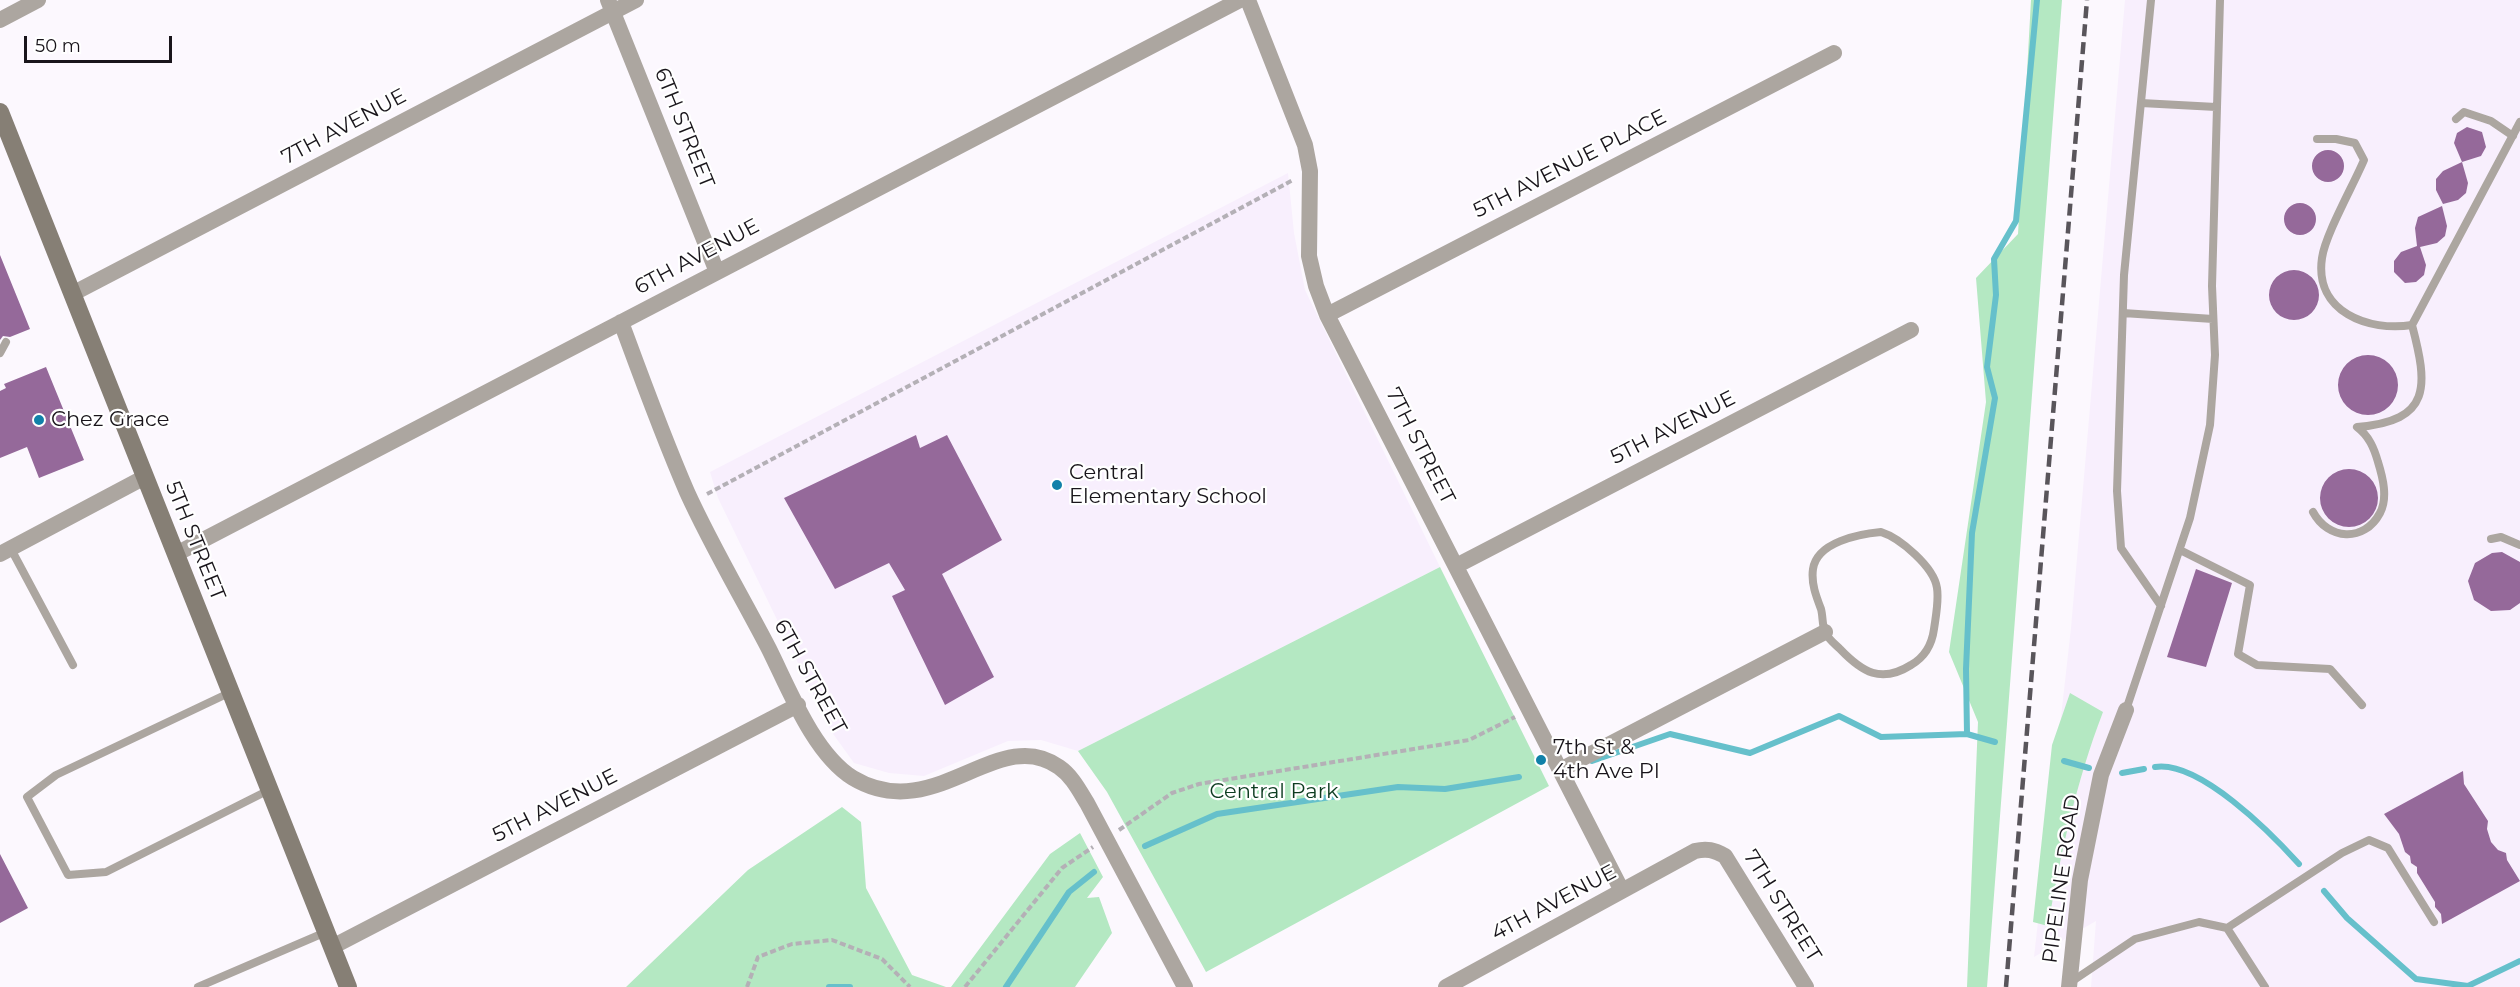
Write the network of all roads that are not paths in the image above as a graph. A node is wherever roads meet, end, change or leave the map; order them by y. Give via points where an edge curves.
1 (38, 0) edge
2 (636, 0) edge
3 (1239, 0) edge
4 (1248, 0) edge
5 (2151, 0) edge
6 (2220, 0) edge
7 (611, 6) edge
8 (0, 20) edge
9 (1834, 53) dead end
10 (2141, 103) junction
11 (2216, 106) junction
12 (0, 112) edge
13 (2456, 118) dead end
14 (2520, 122) edge
15 (2513, 136) junction
16 (2317, 139) dead end
17 (717, 272) junction
18 (72, 294) junction
19 (2123, 313) junction
20 (1328, 315) junction
21 (2213, 319) junction
22 (621, 322) junction
23 (2412, 325) junction
24 (1911, 330) dead end
25 (6, 342) dead end
26 (0, 353) edge
27 (145, 477) junction
28 (2313, 512) dead end
29 (2491, 539) dead end
30 (2520, 545) edge
31 (4, 550) edge
32 (2180, 550) junction
33 (176, 554) junction
34 (1456, 566) junction
35 (2161, 606) junction
36 (1825, 632) junction
37 (73, 665) dead end
38 (231, 692) junction
39 (798, 705) junction
40 (2362, 705) dead end
41 (2126, 710) joint
42 (1560, 770) junction
43 (270, 790) junction
44 (1683, 858) joint
45 (1622, 891) junction
46 (2434, 922) dead end
47 (2227, 928) junction
48 (329, 939) junction
49 (2069, 985) edge
50 (198, 987) edge
51 (348, 987) edge
52 (1185, 987) edge
53 (1446, 987) edge
54 (1806, 987) edge
55 (2265, 987) edge

1 - 8 street
2 - 7 street, 7TH AVENUE
3 - 17 street, 6TH AVENUE
4 - 20 street, 7TH STREET via 1305,145 1310,171 1309,256
5 - 10 lane
6 - 11 lane
7 - 17 street, 6TH STREET
7 - 18 street, 7TH AVENUE
9 - 20 street, 5TH AVENUE PLACE
10 - 11 lane
10 - 19 lane
11 - 21 lane
12 - 18 street, 5TH STREET
13 - 15 lane via 2464,112 2491,121
14 - 15 lane
15 - 23 lane
16 - 23 lane via 2355,143 2364,160 2322,257 2324,283 2340,310 2366,324 2394,328
17 - 22 street, 6TH AVENUE
18 - 27 street, 5TH STREET
19 - 21 lane
19 - 35 lane via 2117,491 2121,548
20 - 34 street, 7TH STREET
21 - 32 lane via 2215,355 2210,426
22 - 33 street, 6TH AVENUE
22 - 39 street, 6TH STREET via 692,501
23 - 28 lane via 2421,375 2421,392 2414,406 2389,423 2357,427 2365,433 2379,466 2385,489 2380,512 2361,531 2339,535 2328,530
24 - 34 street, 5TH AVENUE
25 - 26 lane
27 - 31 street
27 - 33 street, 5TH STREET
29 - 30 lane via 2501,537
31 - 37 lane
32 - 35 lane
32 - 40 lane via 2250,585 2238,654 2257,665 2330,669
33 - 38 street, 5TH STREET
34 - 42 street, 7TH STREET
35 - 41 lane
36 - 36 lane via 1813,585 1813,567 1837,543 1861,534 1881,532 1896,537 1937,585 1932,643 1918,661 1889,676 1873,674 1859,666
36 - 42 street
38 - 43 street, 5TH STREET
38 - 43 lane via 56,775 27,797 68,875 106,872
39 - 48 street, 5TH AVENUE
39 - 52 street, 6TH STREET via 834,763 852,777 889,791 932,788 1012,756 1048,760 1061,768 1073,781 1106,839
41 - 49 street, PIPELINE ROAD via 2101,774 2080,880
42 - 45 street, 7TH STREET
43 - 48 street, 5TH STREET
44 - 45 street, 4TH AVENUE
44 - 54 street, 7TH STREET via 1705,849 1725,856
45 - 53 street, 4TH AVENUE
46 - 47 lane via 2388,849 2369,840 2342,853
47 - 49 lane via 2199,922 2135,939
47 - 55 lane
48 - 50 lane
48 - 51 street, 5TH STREET

